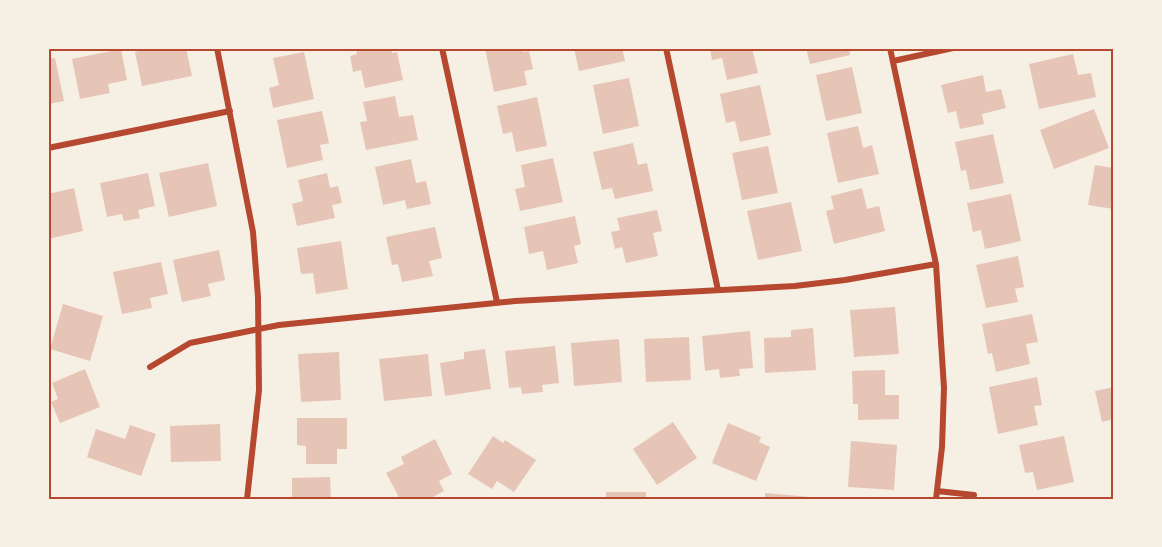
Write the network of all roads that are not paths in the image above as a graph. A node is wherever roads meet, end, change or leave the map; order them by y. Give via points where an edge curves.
1 (217, 48) edge
2 (442, 48) edge
3 (666, 48) edge
4 (890, 48) edge
5 (953, 48) edge
6 (893, 61) junction
7 (230, 111) junction
8 (48, 148) edge
9 (936, 264) junction
10 (718, 290) junction
11 (497, 302) junction
12 (259, 328) junction
13 (150, 367) dead end
14 (937, 490) junction
15 (974, 495) dead end
16 (247, 499) edge
17 (936, 499) edge

1 - 7 street
2 - 11 street
3 - 10 street
4 - 6 street
5 - 6 street
6 - 9 street
7 - 8 street
7 - 12 street via 253,232
9 - 10 street via 855,279
9 - 14 street via 944,387
10 - 11 street
11 - 12 street
12 - 13 street via 190,343
12 - 16 street via 259,390
14 - 15 street
14 - 17 street

